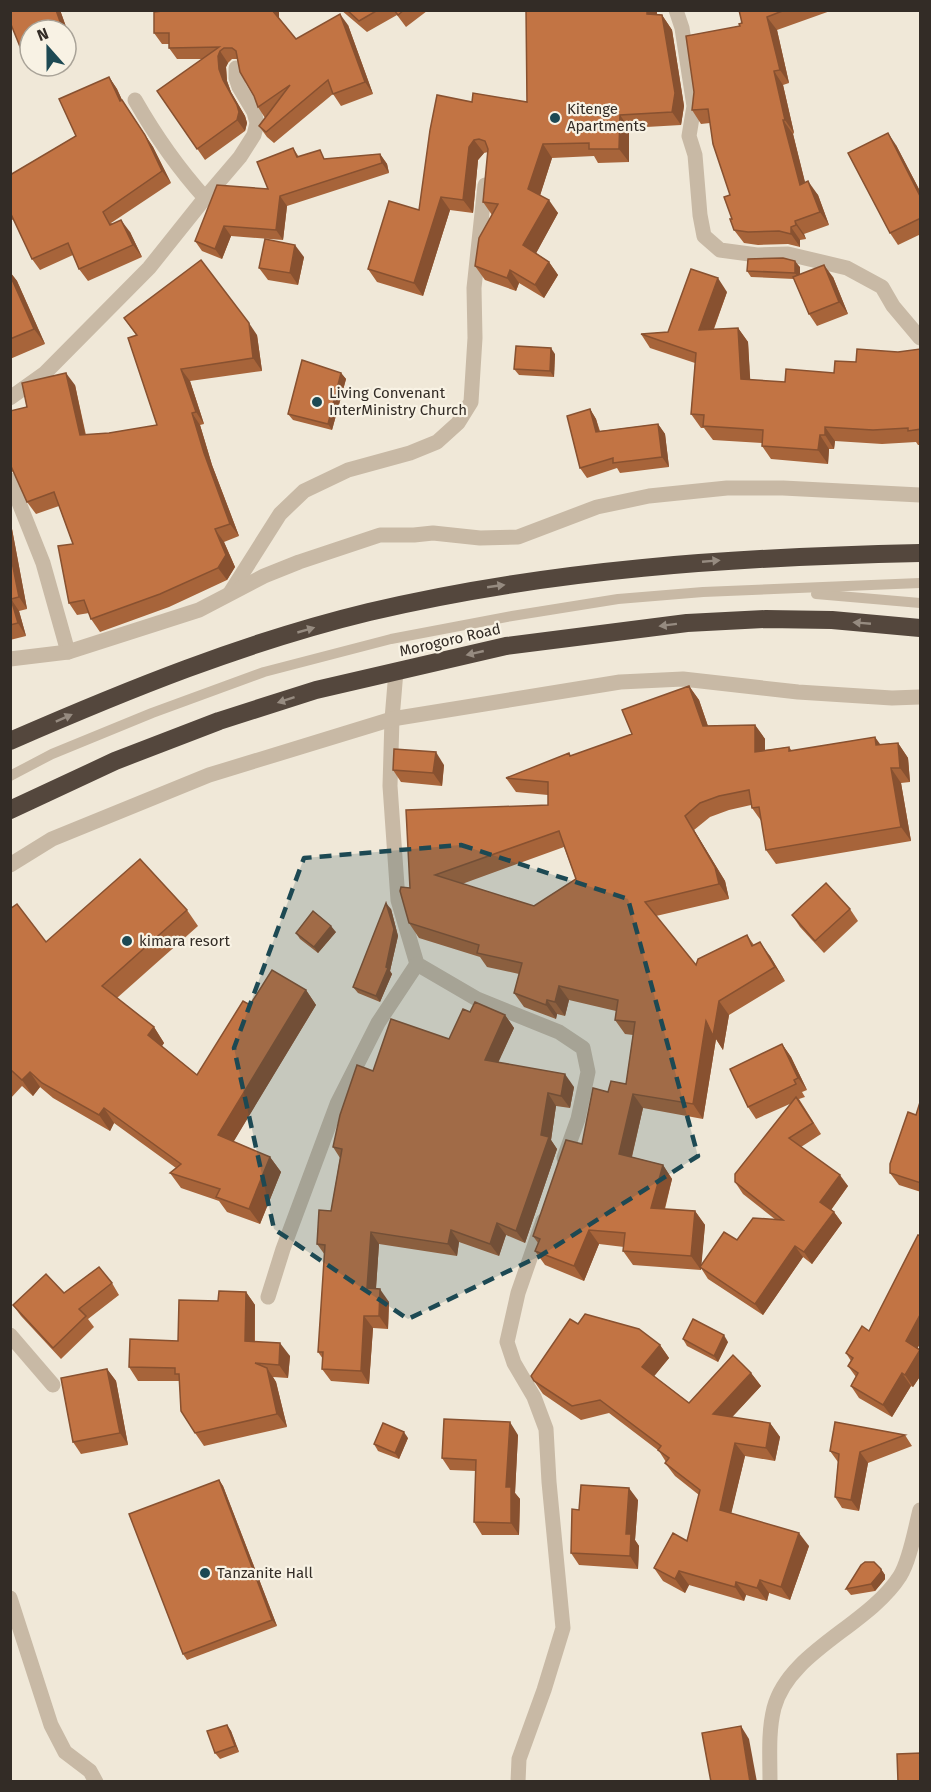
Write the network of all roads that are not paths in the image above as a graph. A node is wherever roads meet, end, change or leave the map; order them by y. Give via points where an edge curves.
1 (676, 10) edge
2 (236, 68) edge
3 (135, 100) dead end
4 (486, 173) edge
5 (205, 198) junction
6 (921, 338) edge
7 (10, 398) edge
8 (10, 480) edge
9 (921, 495) edge
10 (921, 553) edge
11 (921, 583) edge
12 (777, 590) junction
13 (230, 593) junction
14 (921, 603) edge
15 (921, 628) edge
16 (68, 652) junction
17 (10, 659) edge
18 (396, 671) junction
19 (921, 698) edge
20 (392, 719) junction
21 (10, 741) edge
22 (10, 777) edge
23 (10, 810) edge
24 (10, 865) edge
25 (417, 964) junction
26 (560, 1171) edge
27 (549, 1202) edge
28 (268, 1297) dead end
29 (10, 1335) edge
30 (53, 1385) dead end
31 (921, 1510) edge
32 (10, 1598) edge
33 (96, 1782) edge
34 (518, 1782) edge
35 (770, 1782) edge

1 - 6 street via 694,106 689,136 695,155 704,236 720,250 788,254 847,268 882,287
2 - 5 street via 239,87 257,123 240,157
3 - 5 street via 169,153
4 - 13 street via 474,288 471,402 458,423 437,442 348,470 304,491 280,514
5 - 7 street via 149,268 45,373
8 - 16 street via 43,563
9 - 13 street via 727,488 649,496 597,507 518,537 380,535 291,565
21 -> 10 highway via 165,676 267,641 369,612 465,592 601,572 716,561
11 - 12 lane, Morogoro Road
12 - 14 lane, Morogoro Road
12 - 22 lane, Morogoro Road via 618,599 392,639 264,672 52,754
13 - 16 street via 199,610
15 -> 18 highway, Morogoro Road via 766,618 687,623 506,646
16 - 17 street
18 - 20 street
18 -> 23 highway, Morogoro Road via 316,690 219,721 115,761
19 - 20 street via 798,692 683,679 620,682
20 - 24 street via 209,775 51,838
20 - 25 street via 390,786 398,900
25 - 26 street via 477,999 559,1032 583,1048 588,1072 578,1119
25 - 28 street via 378,1023 337,1104
27 - 34 street via 518,1293 507,1342 513,1363 534,1396 546,1429 563,1628 519,1759
29 - 30 street
31 - 35 street via 895,1583 871,1608 797,1668 779,1694 770,1731
32 - 33 street via 51,1725 64,1752 90,1771

